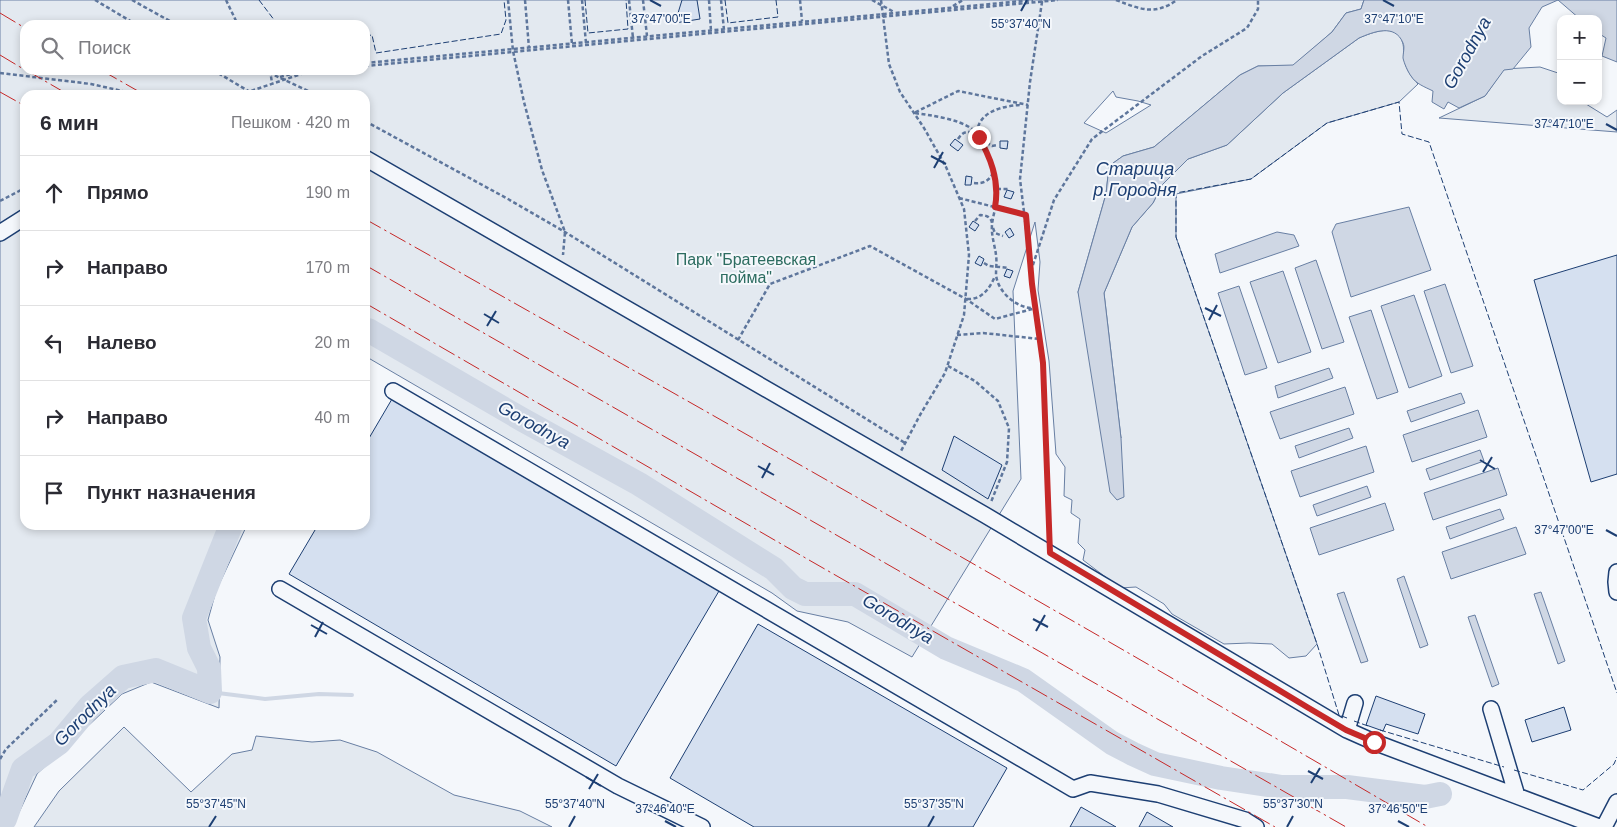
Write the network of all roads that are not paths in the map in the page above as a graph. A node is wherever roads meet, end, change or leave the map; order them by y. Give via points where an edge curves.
1 (370, 161) edge
2 (20, 220) edge
3 (0, 233) edge
4 (393, 391) dead end
5 (1617, 572) edge
6 (280, 589) dead end
7 (1617, 592) edge
8 (1355, 703) dead end
9 (1491, 709) dead end
10 (1346, 730) junction
11 (1517, 796) junction
12 (1617, 802) edge
13 (702, 827) edge
14 (1256, 827) edge
15 (1599, 827) edge
16 (1604, 827) edge

1 - 10 street via 986,515
2 - 3 street
4 - 14 street via 1072,789 1090,783 1158,794 1245,820
5 - 7 street
6 - 13 street via 618,786
8 - 10 street
9 - 11 street
10 - 11 street
11 - 15 street
12 - 16 street

